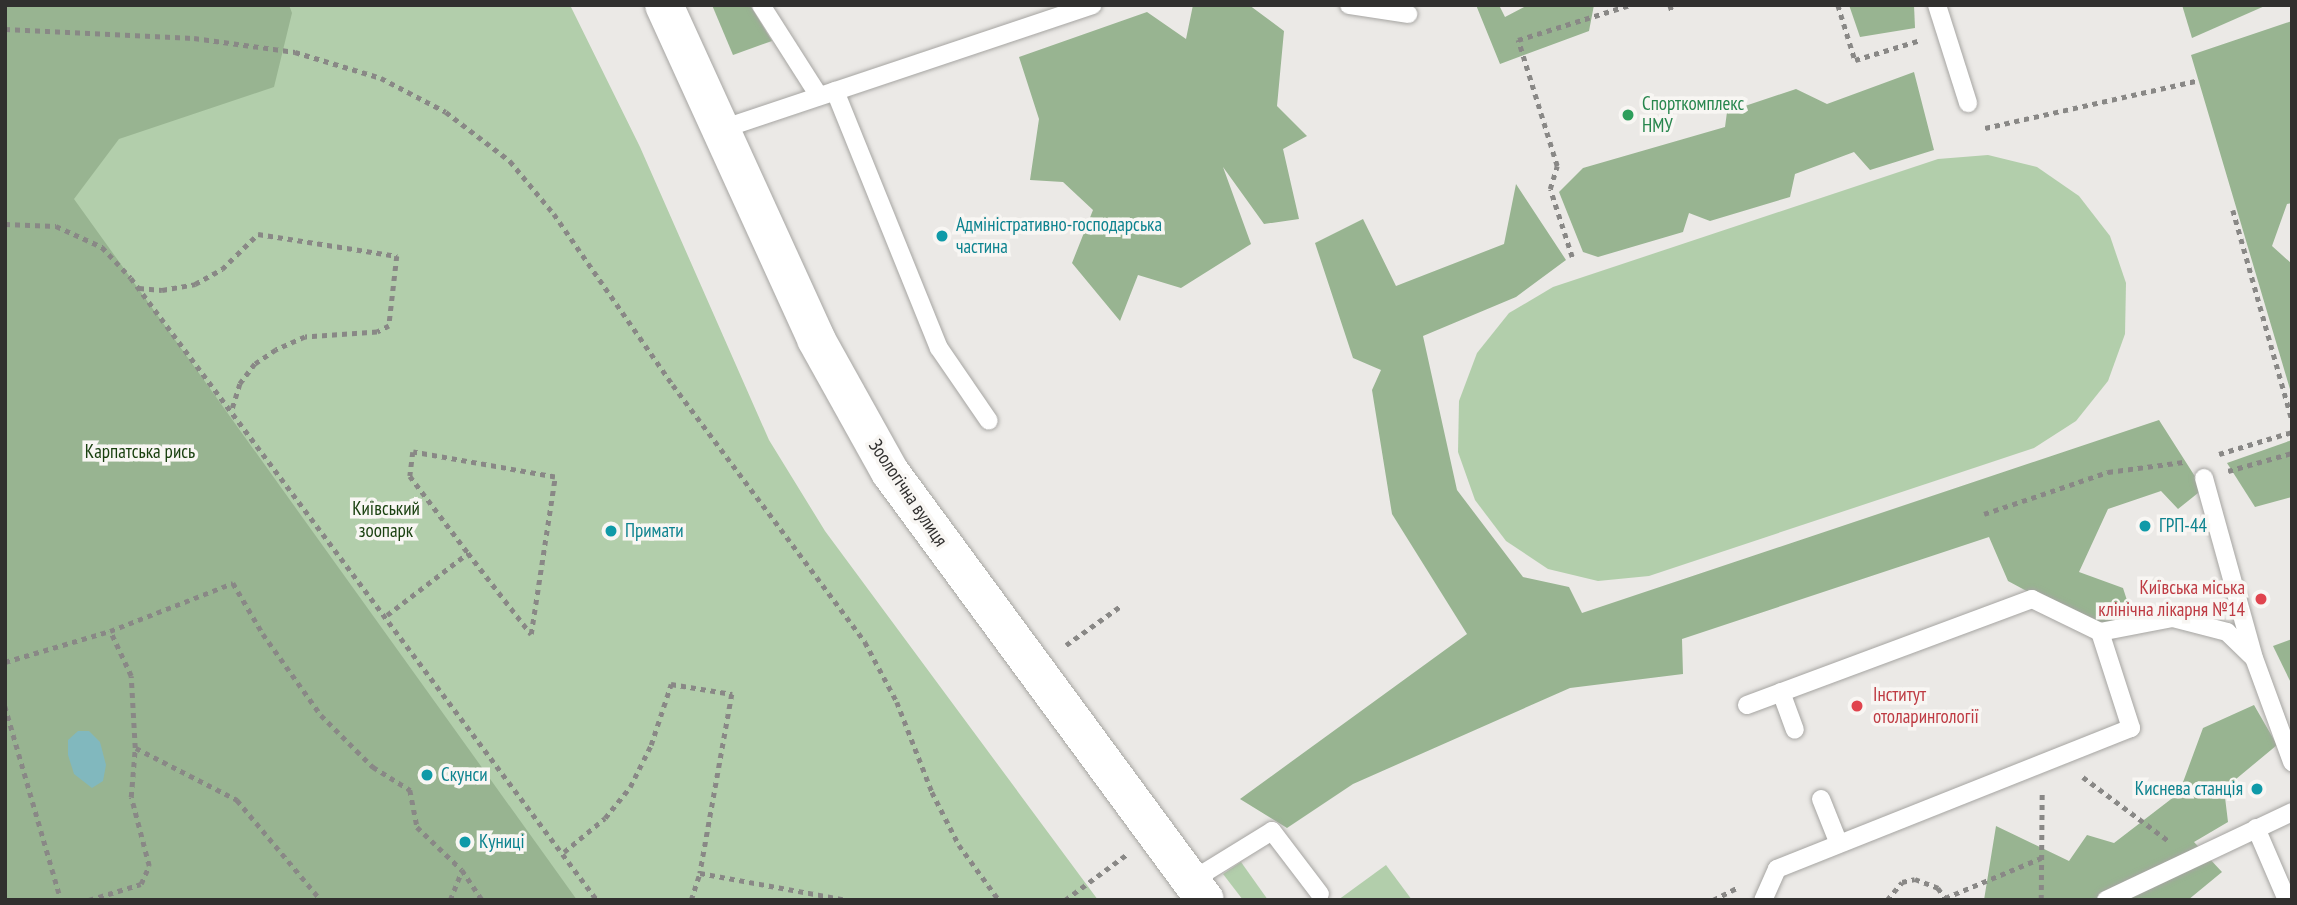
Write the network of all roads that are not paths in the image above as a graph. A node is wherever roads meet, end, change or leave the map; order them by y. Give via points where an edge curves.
1 (664, 5) edge
2 (761, 5) edge
3 (1093, 5) edge
4 (1349, 5) edge
5 (1937, 5) edge
6 (1408, 14) dead end
7 (827, 93) junction
8 (1968, 103) road end
9 (719, 130) junction
10 (989, 421) dead end
11 (2204, 478) road end
12 (2100, 632) junction
13 (2254, 658) junction
14 (1782, 692) junction
15 (1747, 705) dead end
16 (1795, 730) dead end
17 (2292, 762) edge
18 (1821, 799) dead end
19 (2292, 812) edge
20 (2256, 828) junction
21 (1839, 844) junction
22 (1198, 890) edge
23 (1320, 894) dead end
24 (1763, 900) edge
25 (2106, 900) edge
26 (2287, 900) edge

1 - 9 street, Зоологічна вулиця
2 - 7 lane
3 - 7 lane
4 - 6 lane
5 - 8 lane
7 - 9 lane
7 - 10 lane via 939,348
9 - 22 street, Зоологічна вулиця via 816,339 890,472
11 - 13 lane
12 - 13 lane via 2173,618 2227,632
12 - 14 lane via 2032,599
12 - 21 lane via 2131,728
13 - 17 lane
14 - 15 lane
14 - 16 lane
18 - 21 lane
19 - 20 lane
20 - 25 lane
20 - 26 lane
21 - 24 lane via 1777,869
22 - 23 lane via 1272,831

